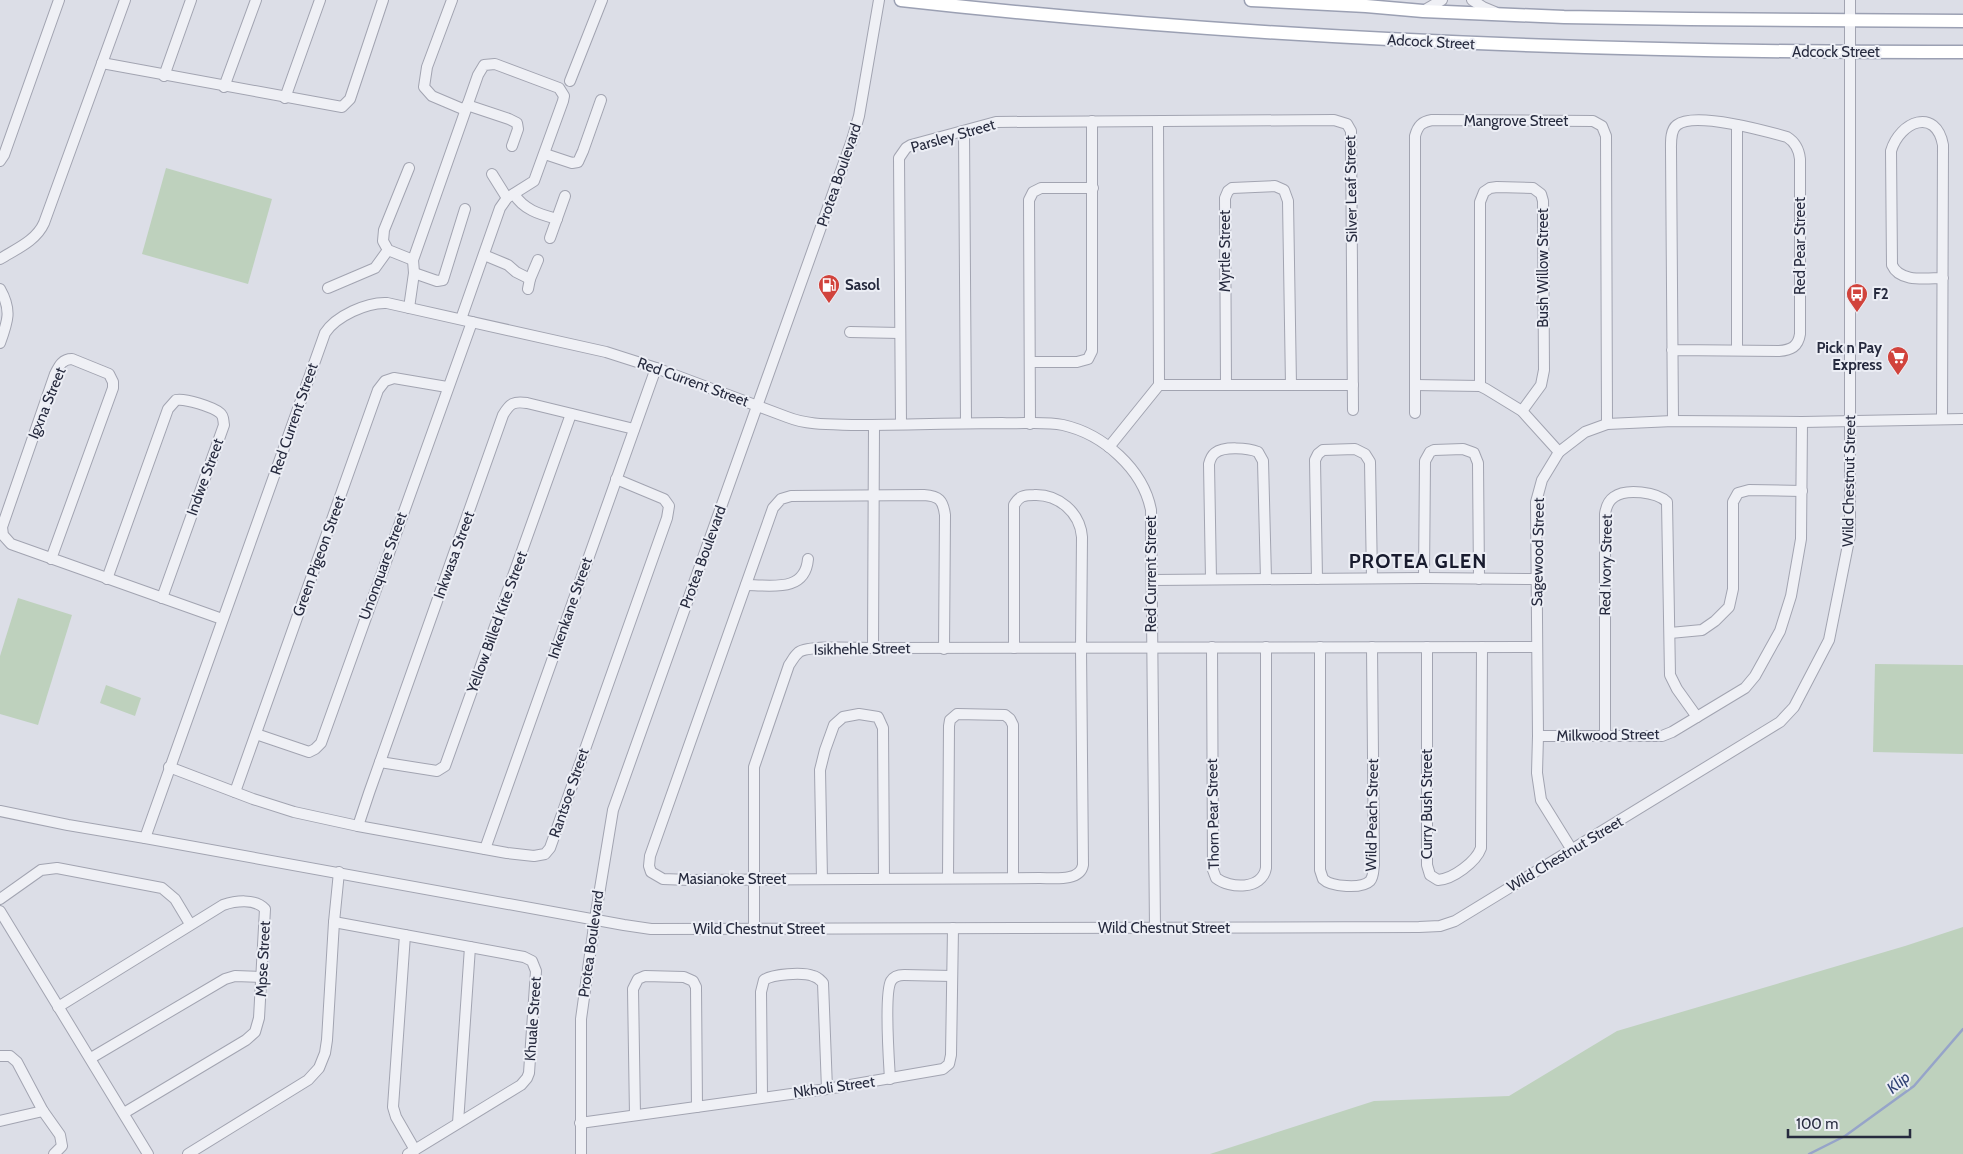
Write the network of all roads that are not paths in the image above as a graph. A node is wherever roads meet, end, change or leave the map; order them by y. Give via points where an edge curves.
1 (59, 0) edge
2 (125, 0) edge
3 (191, 0) edge
4 (256, 0) edge
5 (320, 0) edge
6 (383, 0) edge
7 (452, 0) edge
8 (602, 0) edge
9 (879, 0) edge
10 (901, 0) edge
11 (1251, 0) edge
12 (1442, 0) edge
13 (1472, 0) edge
14 (1850, 0) edge
15 (1423, 11) junction
16 (1504, 14) junction
17 (1850, 20) junction
18 (1963, 21) edge
19 (1850, 52) junction
20 (1963, 52) edge
21 (102, 63) junction
22 (164, 76) junction
23 (570, 81) dead end
24 (224, 87) junction
25 (285, 98) junction
26 (601, 100) dead end
27 (466, 108) junction
28 (1092, 121) junction
29 (1161, 121) junction
30 (1737, 125) junction
31 (964, 131) junction
32 (512, 146) dead end
33 (545, 154) junction
34 (0, 161) edge
35 (409, 168) dead end
36 (492, 174) dead end
37 (1092, 188) junction
38 (510, 196) junction
39 (565, 196) dead end
40 (465, 209) dead end
41 (557, 220) junction
42 (550, 238) dead end
43 (388, 250) junction
44 (484, 255) junction
45 (0, 258) edge
46 (413, 260) junction
47 (538, 260) dead end
48 (414, 273) junction
49 (1943, 278) junction
50 (328, 288) dead end
51 (0, 289) edge
52 (409, 308) junction
53 (461, 319) junction
54 (472, 322) junction
55 (850, 332) dead end
56 (900, 333) junction
57 (0, 343) edge
58 (1672, 350) junction
59 (1737, 350) junction
60 (1030, 362) junction
61 (656, 368) junction
62 (1159, 385) junction
63 (1226, 385) junction
64 (1291, 385) junction
65 (1353, 385) junction
66 (1415, 385) junction
67 (1480, 386) junction
68 (448, 388) junction
69 (757, 405) junction
70 (1353, 410) dead end
71 (1522, 411) junction
72 (1415, 413) dead end
73 (571, 414) junction
74 (1942, 419) junction
75 (1963, 419) edge
76 (1850, 420) junction
77 (1673, 421) junction
78 (1802, 422) junction
79 (966, 423) junction
80 (901, 424) junction
81 (1030, 424) junction
82 (1608, 424) junction
83 (874, 425) junction
84 (634, 428) junction
85 (1108, 447) junction
86 (1559, 452) junction
87 (616, 479) junction
88 (1802, 490) junction
89 (873, 496) junction
90 (51, 559) junction
91 (808, 559) dead end
92 (1372, 578) junction
93 (1424, 578) junction
94 (107, 579) junction
95 (1211, 579) junction
96 (1266, 579) junction
97 (1317, 579) junction
98 (1479, 579) junction
99 (1537, 579) junction
100 (1153, 580) junction
101 (746, 585) junction
102 (162, 598) junction
103 (222, 619) junction
104 (1670, 633) junction
105 (1212, 647) junction
106 (1266, 647) junction
107 (1320, 647) junction
108 (1372, 647) junction
109 (1427, 647) junction
110 (1482, 647) junction
111 (1537, 647) junction
112 (873, 648) junction
113 (1014, 648) junction
114 (1081, 648) junction
115 (1152, 648) junction
116 (944, 649) junction
117 (1697, 717) junction
118 (256, 734) junction
119 (1605, 735) junction
120 (1538, 736) junction
121 (380, 762) junction
122 (169, 767) junction
123 (235, 792) junction
124 (0, 811) edge
125 (358, 826) junction
126 (145, 838) junction
127 (485, 849) junction
128 (1572, 850) junction
129 (339, 872) junction
130 (884, 878) junction
131 (948, 878) junction
132 (1013, 878) junction
133 (754, 879) junction
134 (822, 879) junction
135 (0, 899) edge
136 (0, 911) edge
137 (594, 919) junction
138 (334, 922) junction
139 (190, 924) junction
140 (953, 928) junction
141 (1155, 928) junction
142 (754, 929) junction
143 (404, 935) junction
144 (470, 947) junction
145 (952, 976) junction
146 (262, 977) junction
147 (58, 1007) junction
148 (0, 1056) edge
149 (91, 1058) junction
150 (890, 1079) junction
151 (827, 1089) junction
152 (762, 1096) junction
153 (697, 1107) junction
154 (43, 1111) junction
155 (124, 1113) junction
156 (635, 1115) junction
157 (0, 1121) edge
158 (580, 1123) junction
159 (458, 1124) junction
160 (412, 1152) edge
161 (54, 1154) edge
162 (148, 1154) edge
163 (188, 1154) edge
164 (581, 1154) edge

1 - 34 street
2 - 21 street
3 - 22 street
4 - 24 street
5 - 25 street
6 - 25 street via 347,103 342,107
7 - 27 street via 427,67 424,88 432,96
8 - 23 street
9 - 69 street, Protea Boulevard via 857,124
10 - 19 main road, Adcock Street via 1019,14 1389,41
11 - 15 main road, Adcock Street
12 - 15 street
13 - 16 street
14 - 17 street, Wild Chestnut Street
15 - 16 main road, Adcock Street
16 - 17 main road, Adcock Street
17 - 18 main road, Adcock Street
17 - 19 street, Wild Chestnut Street
19 - 20 main road, Adcock Street
19 - 76 street, Wild Chestnut Street
21 - 22 street
21 - 45 street via 41,230 33,239
22 - 24 street
24 - 25 street
26 - 33 street via 578,162
27 - 32 street via 517,123
27 - 33 street via 481,68 489,63 558,88 564,96
27 - 46 street
28 - 29 street, Parsley Street
28 - 31 street, Parsley Street via 996,122
28 - 37 street
29 - 62 street
29 - 65 street, Silver Leaf Street via 1334,120 1349,126
30 - 58 street, Red Pear Street via 1689,120 1677,125 1672,134
30 - 59 street
30 - 59 street, Red Pear Street via 1792,140 1800,159 1800,339 1788,350
31 - 56 street, Parsley Street via 911,144 899,158
31 - 79 street
33 - 38 street via 534,181
35 - 43 street via 383,236
36 - 38 street
37 - 60 street via 1092,351 1088,359 1077,362
37 - 60 street via 1042,188 1030,196
38 - 41 street via 526,208
38 - 44 street via 500,208
39 - 41 street
40 - 48 street via 443,280 437,282
41 - 42 street
43 - 46 street
43 - 50 street via 375,268
44 - 47 street via 508,265 529,284
44 - 53 street
46 - 48 street
48 - 52 street
49 - 49 street via 1941,137 1929,123 1914,123 1898,135 1891,151 1892,265 1901,276
49 - 74 street
51 - 57 street via 8,310
52 - 53 street, Red Current Street
52 - 103 street, Red Current Street via 378,303 366,305 331,325 325,333
53 - 54 street, Red Current Street
54 - 61 street, Red Current Street via 606,352
54 - 68 street, Unonquare Street
55 - 56 street
56 - 80 street, Parsley Street
58 - 59 street, Red Pear Street
58 - 77 street
60 - 81 street
61 - 69 street, Red Current Street
61 - 84 street, Inkenkane Street
62 - 63 street
62 - 85 street
63 - 64 street
63 - 64 street, Myrtle Street via 1225,198 1232,188 1275,186 1284,190 1288,201
64 - 65 street
65 - 70 street, Silver Leaf Street
66 - 67 street
66 - 72 street, Mangrove Street
66 - 82 street, Mangrove Street via 1416,136 1419,126 1432,120 1593,121 1602,126 1606,136
67 - 71 street
67 - 71 street, Bush Willow Street via 1480,202 1484,192 1490,188 1533,188 1541,194 1543,201 1544,370 1540,385
68 - 118 street, Green Pigeon Street via 394,378 385,381 378,390
68 - 118 street, Unonquare Street via 321,743 309,752
69 - 83 street, Red Current Street via 806,423
69 - 137 street, Protea Boulevard via 613,810
71 - 86 street
73 - 84 street, Inkwasa Street
73 - 121 street, Yellow Billed Kite Street via 446,766 437,772
73 - 121 street, Inkwasa Street via 519,402 510,403 503,415
74 - 75 street, Sagewood Street
74 - 76 street, Sagewood Street
76 - 78 street, Sagewood Street
76 - 128 street, Wild Chestnut Street via 1850,535 1844,572 1829,640 1794,707 1772,728
77 - 78 street, Sagewood Street
77 - 82 street, Sagewood Street
78 - 88 street, Milkwood Street
79 - 80 street, Red Current Street
79 - 81 street, Red Current Street
80 - 83 street, Red Current Street
81 - 85 street, Red Current Street via 1065,426 1085,432
82 - 86 street, Sagewood Street via 1586,432
83 - 89 street
84 - 87 street, Inkenkane Street
85 - 100 street, Red Current Street via 1129,467 1149,497
86 - 99 street, Sagewood Street via 1546,471 1536,502
87 - 127 street, Inkenkane Street
87 - 127 street, Rantsoe Street via 664,499 668,518 550,848 544,854 534,856
88 - 104 street via 1750,490 1738,494 1733,502 1733,589 1729,607 1702,630
88 - 117 street, Milkwood Street via 1801,539 1791,596 1780,631 1751,683
89 - 101 street, Masianoke Street via 791,496 781,499 773,508
89 - 112 street
89 - 116 street, Masianoke Street via 924,495 943,502
90 - 90 street, Igxna Street via 11,544 3,535 2,527 58,367 66,359 72,359 103,370 112,377 113,388
90 - 94 street
91 - 101 street via 805,573 797,582
92 - 93 street
92 - 97 street
92 - 97 street via 1370,462 1356,449 1323,450 1316,460
93 - 98 street
93 - 98 street via 1425,461 1434,450 1463,449 1474,453 1478,463
94 - 102 street
94 - 102 street, Indwe Street via 168,409 176,400 196,403 221,414 224,425
95 - 96 street
95 - 96 street via 1209,464 1214,454 1220,451 1250,449 1258,452 1263,461
95 - 100 street
96 - 97 street
98 - 99 street
99 - 111 street, Sagewood Street
100 - 115 street, Red Current Street
101 - 133 street, Masianoke Street via 649,866 652,874 668,879
102 - 103 street
103 - 122 street, Red Current Street
104 - 117 street, Red Ivory Street via 1672,680
104 - 119 street, Red Ivory Street via 1667,502 1651,493 1616,495 1608,503 1605,514
105 - 106 street, Isikhehle Street
105 - 106 street, Thorn Pear Street via 1213,870 1223,883 1249,885 1260,881 1266,868
105 - 115 street, Isikhehle Street
106 - 107 street, Isikhehle Street
107 - 108 street, Isikhehle Street
107 - 108 street, Wild Peach Street via 1320,870 1328,883 1350,885 1369,882 1374,865
108 - 109 street, Isikhehle Street
109 - 110 street, Isikhehle Street
109 - 110 street, Curry Bush Street via 1427,864 1430,876 1438,880 1472,861 1481,848
110 - 111 street, Isikhehle Street
111 - 120 street, Sagewood Street
112 - 116 street, Isikhehle Street
112 - 133 street, Isikhehle Street via 808,649 795,655 754,767
113 - 114 street, Isikhehle Street
113 - 114 street via 1013,510 1020,497 1043,494 1060,501 1081,527
113 - 116 street, Isikhehle Street
114 - 115 street, Isikhehle Street
114 - 132 street, Masianoke Street via 1082,869 1077,875 1068,877
115 - 141 street, Red Current Street
117 - 119 street, Milkwood Street via 1662,736
118 - 123 street, Green Pigeon Street
119 - 120 street, Milkwood Street
120 - 128 street, Sagewood Street via 1537,773 1541,800
121 - 125 street, Inkwasa Street
122 - 123 street, Rantsoe Street
122 - 126 street, Red Current Street
123 - 125 street, Rantsoe Street via 294,812
124 - 126 street, Wild Chestnut Street
125 - 127 street, Rantsoe Street
126 - 129 street, Wild Chestnut Street
128 - 141 street, Wild Chestnut Street via 1455,921 1440,926
129 - 137 street, Wild Chestnut Street
129 - 138 street
130 - 131 street, Masianoke Street
130 - 134 street, Masianoke Street
130 - 134 street via 883,728 878,717 859,714 844,717 834,725 820,766
131 - 132 street, Masianoke Street
131 - 132 street via 948,726 957,714 1005,715 1013,725
133 - 134 street, Masianoke Street
133 - 142 street, Isikhehle Street
135 - 139 street via 41,870 57,868 162,888 175,899
136 - 147 street
137 - 142 street, Wild Chestnut Street via 651,928
137 - 158 street, Protea Boulevard via 580,1024
138 - 143 street, Khuale Street
138 - 163 street via 327,1040 319,1068 300,1087
139 - 146 street, Mpse Street via 234,902 263,907 266,913
139 - 147 street, Mpse Street
140 - 141 street, Wild Chestnut Street
140 - 142 street, Wild Chestnut Street
140 - 145 street, Nkholi Street
143 - 144 street, Khuale Street
143 - 160 street via 393,1107
144 - 159 street
144 - 159 street, Khuale Street via 529,959 537,977 527,1078
145 - 150 street, Nkholi Street via 949,1064 939,1071
145 - 150 street via 900,975 891,981 888,995
146 - 149 street via 225,979
146 - 155 street, Mpse Street via 259,1018 252,1035
147 - 149 street
148 - 154 street via 10,1056 17,1062
149 - 155 street
150 - 151 street, Nkholi Street
151 - 152 street, Nkholi Street
151 - 152 street via 823,983 809,975 777,975 764,980 761,992
152 - 153 street, Nkholi Street
153 - 156 street, Nkholi Street
153 - 156 street via 696,987 693,981 684,977 646,976 638,980 633,989
154 - 157 street
154 - 161 street via 62,1139 61,1149
155 - 162 street
156 - 158 street, Nkholi Street
158 - 164 street, Protea Boulevard
159 - 160 street, Khuale Street

